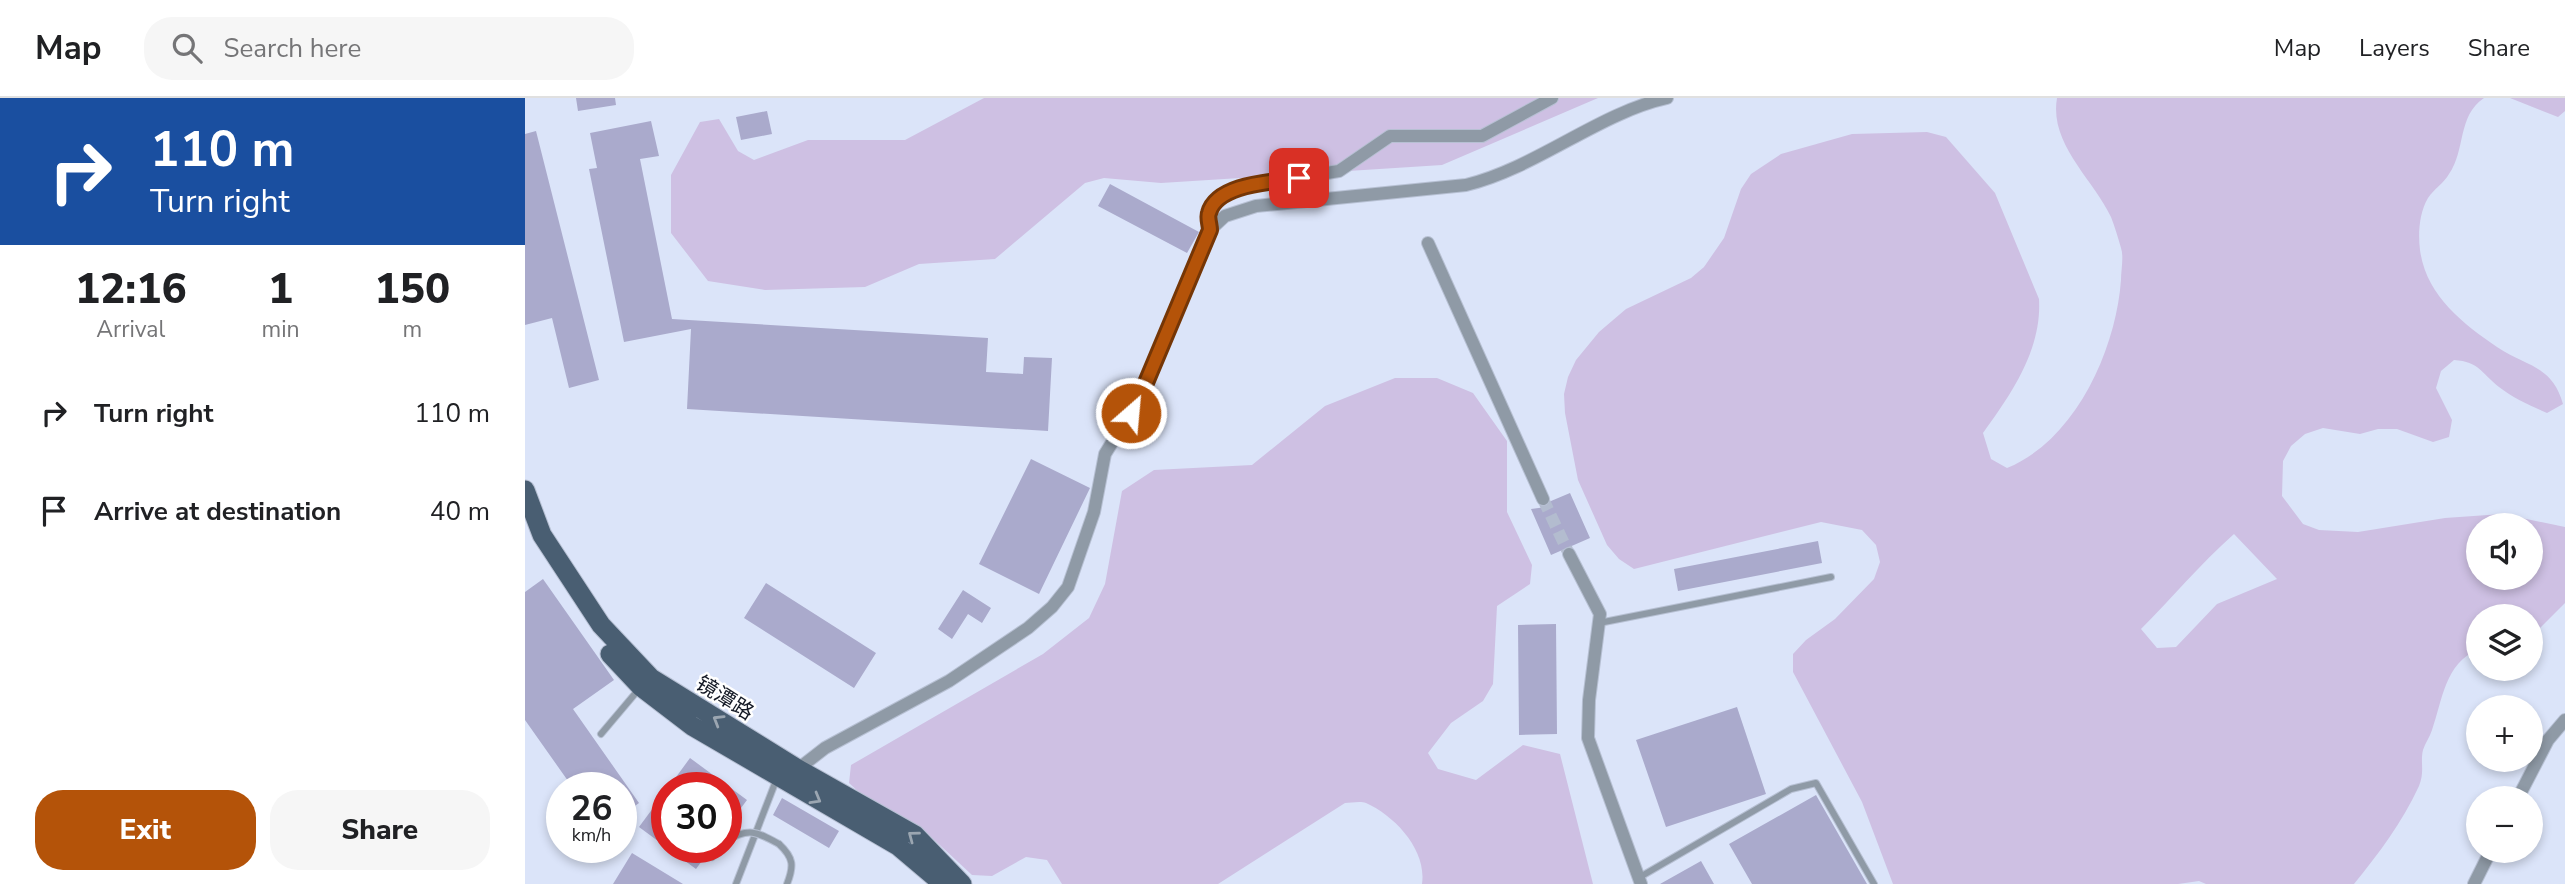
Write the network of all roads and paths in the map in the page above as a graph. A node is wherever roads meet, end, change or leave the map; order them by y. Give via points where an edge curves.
1 (1552, 98) edge
2 (1667, 98) edge
3 (1210, 230) junction
4 (1428, 243) dead end
5 (525, 490) edge
6 (1543, 499) tunnel mouth
7 (525, 522) edge
8 (1569, 554) tunnel mouth
9 (1831, 577) dead end
10 (1598, 623) junction
11 (641, 687) junction
12 (2565, 720) edge
13 (601, 734) dead end
14 (798, 769) junction
15 (778, 776) junction
16 (2524, 786) edge
17 (742, 832) edge
18 (2484, 863) edge
19 (1641, 880) edge
20 (736, 884) edge
21 (787, 884) edge
22 (943, 884) edge
23 (962, 884) edge
24 (1874, 884) edge
25 (2474, 884) edge

1 - 3 street via 1482,136 1389,136 1339,171 1240,187 1219,198 1209,213
2 - 3 street via 1626,113 1491,179 1256,206 1225,216
3 - 14 street via 1140,397 1105,454 1094,512 1068,587 1028,628 972,666 825,748
4 - 6 street
14 -> 5 main road, 镜潭路 via 651,678 601,625 542,535
7 - 11 main road, 镜潭路 via 538,553 593,635
8 - 10 street via 1600,614
9 - 10 lane
10 - 19 street via 1588,738
11 - 13 lane
11 - 15 main road, 镜潭路 via 692,726
12 - 16 street via 2548,740
23 -> 14 main road, 镜潭路 via 915,835
15 - 20 lane
15 -> 22 main road, 镜潭路 via 898,846
17 - 21 lane, bridge via 759,833 791,855 793,867
18 - 25 street
19 - 24 lane via 1791,789 1816,783

